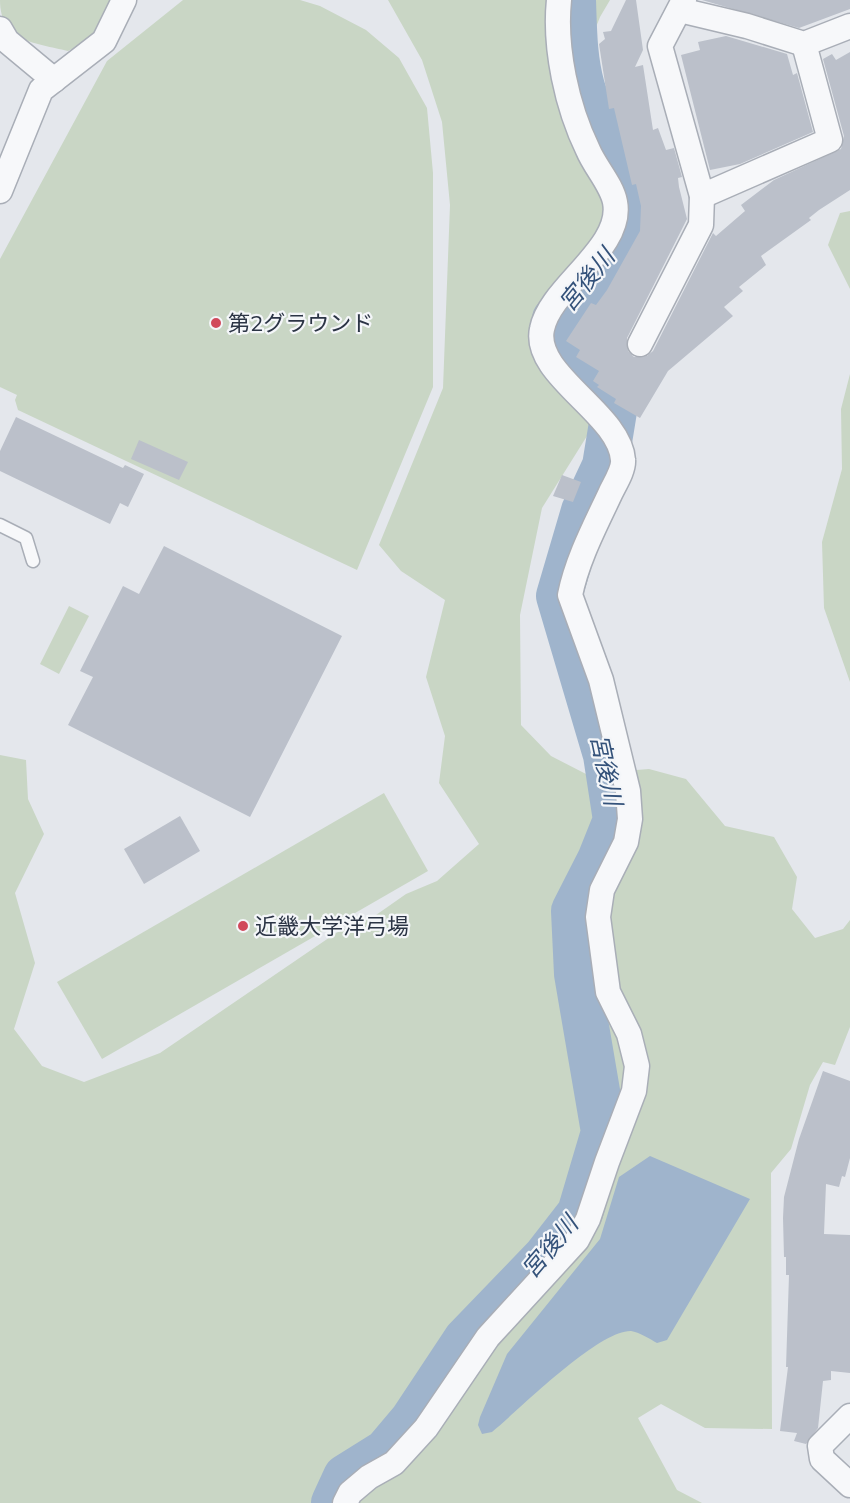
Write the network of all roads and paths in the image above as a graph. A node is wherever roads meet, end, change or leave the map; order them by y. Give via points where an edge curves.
1 (124, 0) edge
2 (559, 0) edge
3 (682, 5) edge
4 (850, 26) edge
5 (0, 29) edge
6 (804, 44) junction
7 (54, 80) junction
8 (0, 191) edge
9 (702, 196) junction
10 (640, 344) dead end
11 (0, 525) edge
12 (33, 561) dead end
13 (850, 1416) edge
14 (850, 1485) edge
15 (345, 1503) edge

1 - 7 street via 104,41
2 - 15 street via 558,43 566,84 587,150 615,201 616,219 605,239 546,314 541,331 544,351 561,377 603,420 618,442 623,462 570,595 601,680 628,791 630,819 626,842 602,890 598,917 608,992 629,1034 637,1066 634,1091 577,1240 488,1337 426,1428 394,1463 350,1492
3 - 6 street
3 - 9 street via 660,46
4 - 6 street
5 - 7 street via 7,41
6 - 9 street via 830,140
7 - 8 street via 41,90
9 - 10 street via 701,225
11 - 12 lane via 26,538
13 - 14 street via 820,1446 822,1459

